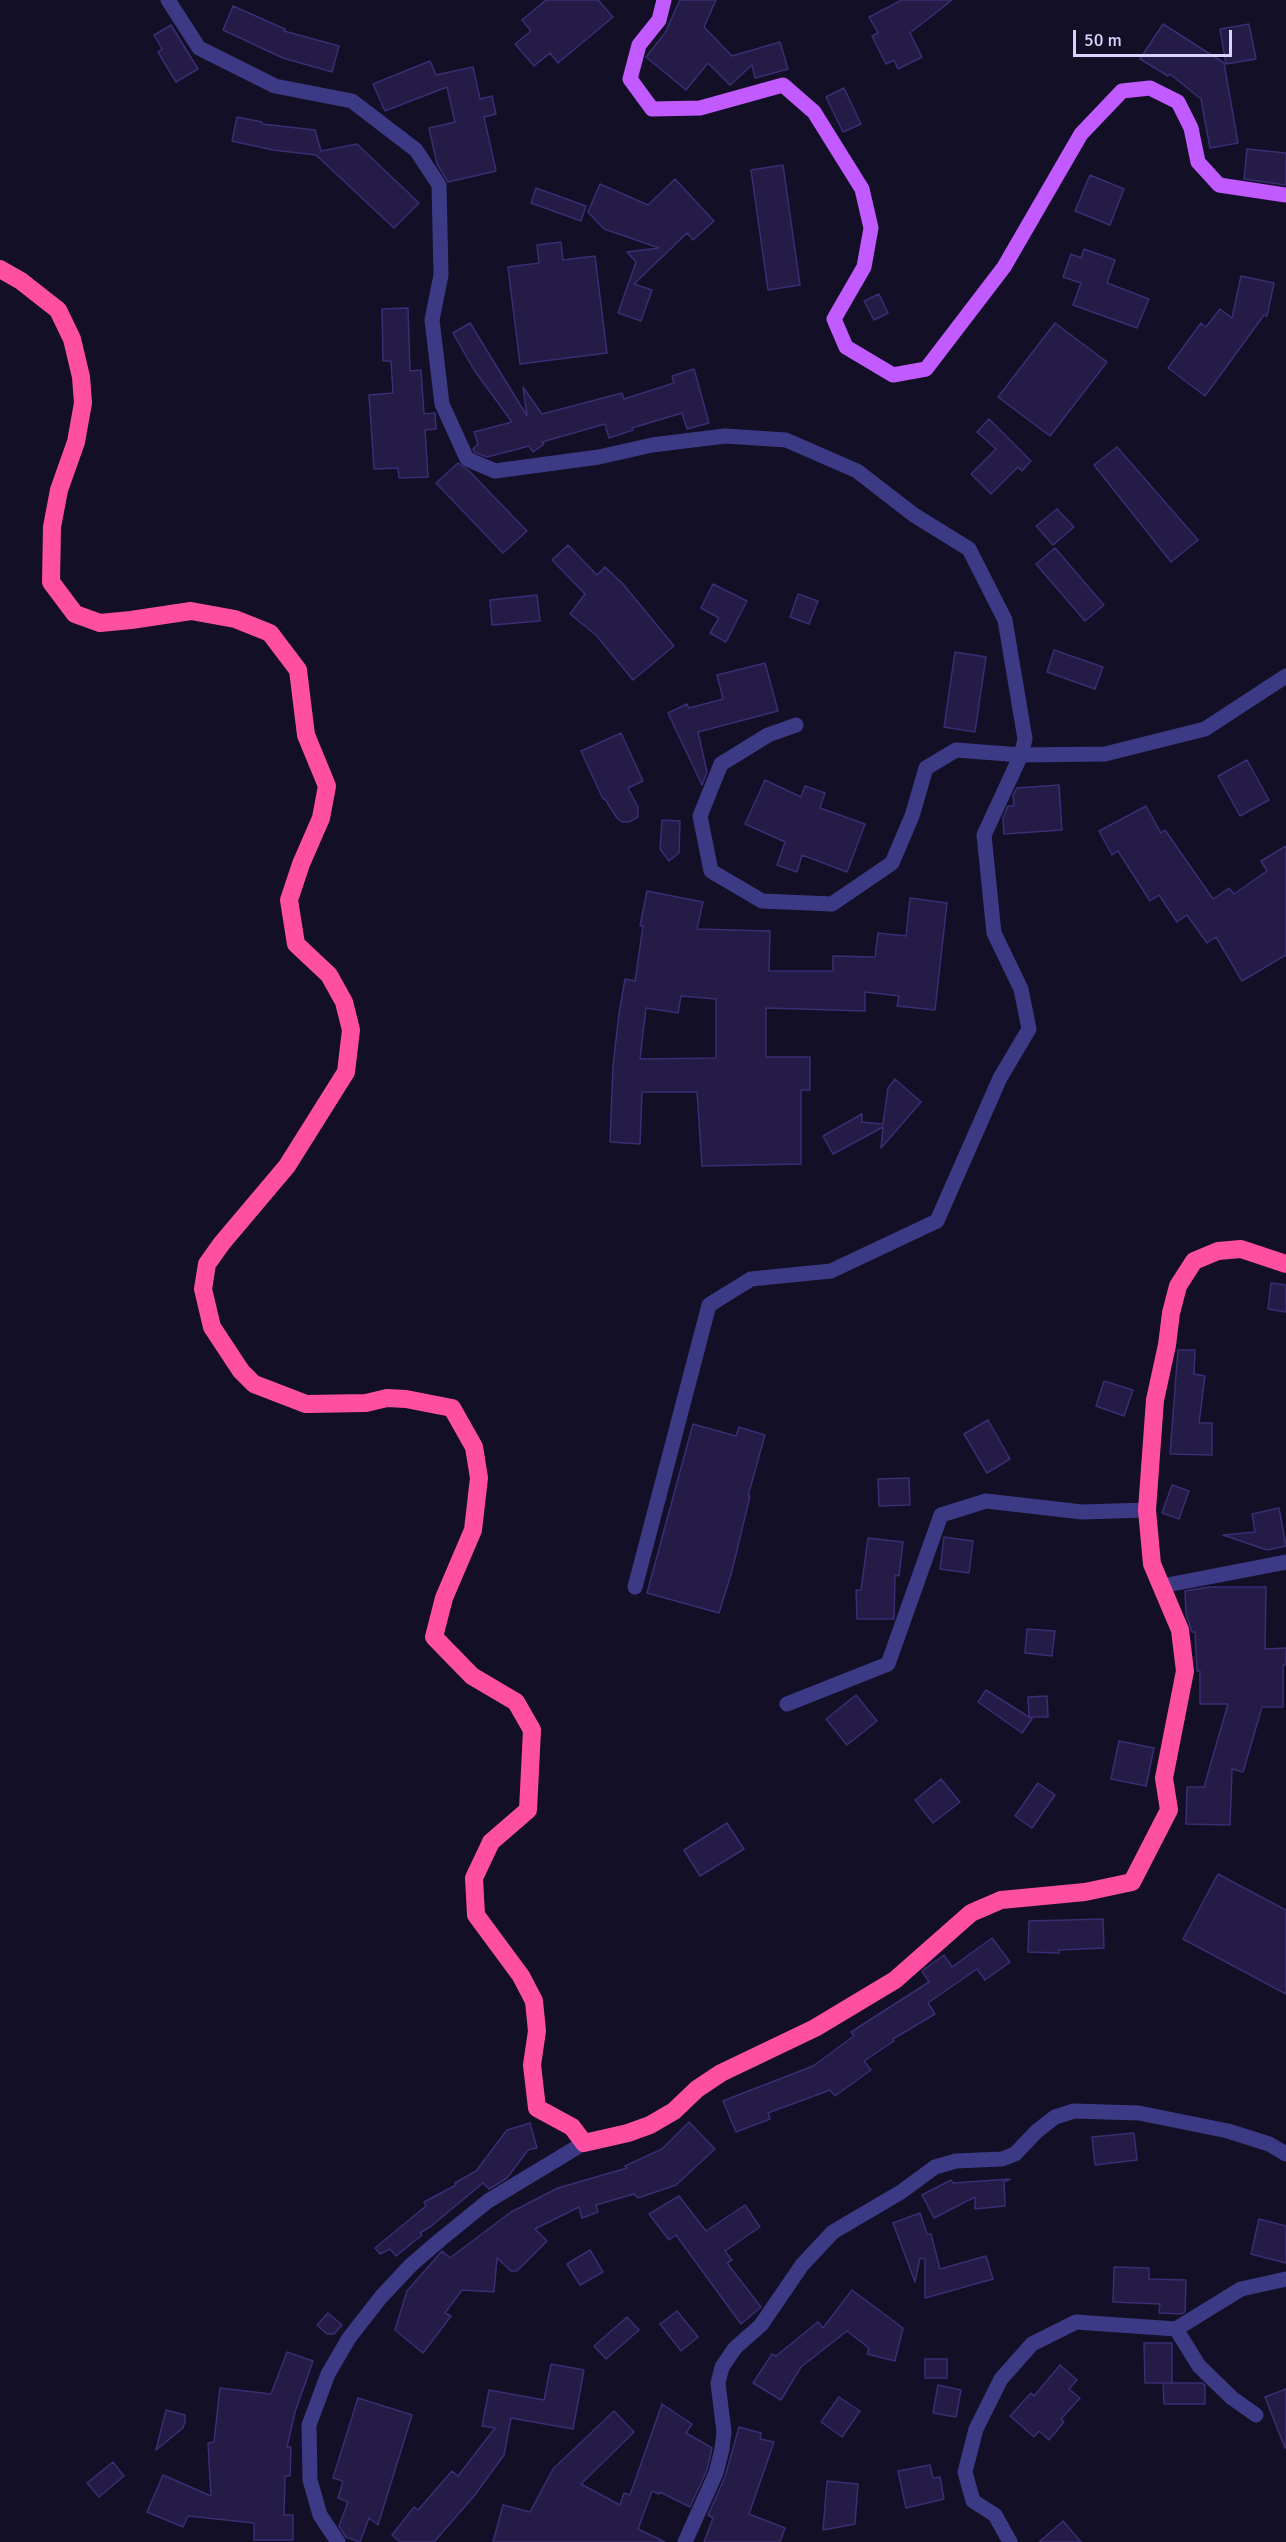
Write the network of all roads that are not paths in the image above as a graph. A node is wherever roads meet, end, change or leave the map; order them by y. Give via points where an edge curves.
1 (168, 0) edge
2 (664, 0) edge
3 (1286, 195) edge
4 (0, 269) edge
5 (1286, 676) edge
6 (796, 725) dead end
7 (1021, 755) junction
8 (1286, 1264) edge
9 (1147, 1510) junction
10 (1286, 1562) edge
11 (1161, 1586) junction
12 (635, 1587) dead end
13 (787, 1704) dead end
14 (584, 2143) junction
15 (1286, 2154) edge
16 (1286, 2279) edge
17 (1176, 2329) junction
18 (1256, 2415) dead end
19 (338, 2542) edge
20 (685, 2542) edge
21 (1010, 2542) edge

1 - 7 street via 199,48 275,86 352,101 416,150 439,185 441,275 432,320 442,404 467,459 495,471 725,436 786,440 857,471 914,515 969,549 1005,620 1025,739
2 - 3 main road via 659,20 639,45 630,79 652,109 700,108 783,85 814,112 856,179 871,228 864,267 834,319 846,347 893,375 926,369 1004,267 1081,134 1122,91 1150,88 1179,102 1191,128 1198,162 1219,185
4 - 14 highway via 58,310 72,339 81,377 83,403 76,442 59,490 52,527 51,582 75,614 100,622 191,611 235,619 270,633 298,670 306,735 327,786 321,818 289,900 296,944 329,975 344,1002 351,1030 346,1072 287,1166 207,1264 203,1289 212,1327 254,1384 306,1404 366,1403 387,1398 452,1408 474,1447 479,1478 473,1530 444,1598 434,1637 472,1676 516,1702 532,1730 528,1810 491,1842 474,1878 476,1915 521,1976 534,2001 537,2031 532,2066 537,2108 572,2127
5 - 7 street via 1205,729 1105,754
6 - 7 street via 768,735 721,764 700,816 711,870 762,901 832,904 892,863 926,768 956,750
7 - 12 street via 984,835 994,933 1022,989 1029,1029 1000,1078 937,1221 831,1271 751,1279 709,1305
8 - 9 highway via 1240,1249 1218,1251 1194,1260 1178,1286 1155,1400
9 - 11 highway via 1152,1564
9 - 13 street via 1082,1512 986,1501 940,1515 888,1664
10 - 11 street
11 - 14 highway via 1180,1630 1185,1671 1164,1778 1169,1810 1132,1882 1085,1892 1001,1900 970,1913 895,1980 815,2028 721,2073 650,2125
14 - 19 street via 488,2201 440,2240 381,2297 349,2338 328,2374 309,2425 310,2480 320,2515
15 - 20 street via 1269,2144 1228,2131 1139,2113 1074,2110 1055,2117 1015,2154 935,2167 833,2232 802,2265 761,2325 735,2348 722,2367 718,2383 724,2432 722,2450 716,2473
16 - 17 street via 1241,2289
17 - 18 street via 1199,2366
17 - 21 street via 1076,2322 1032,2344 1001,2379 976,2429 965,2472 973,2501 995,2515

